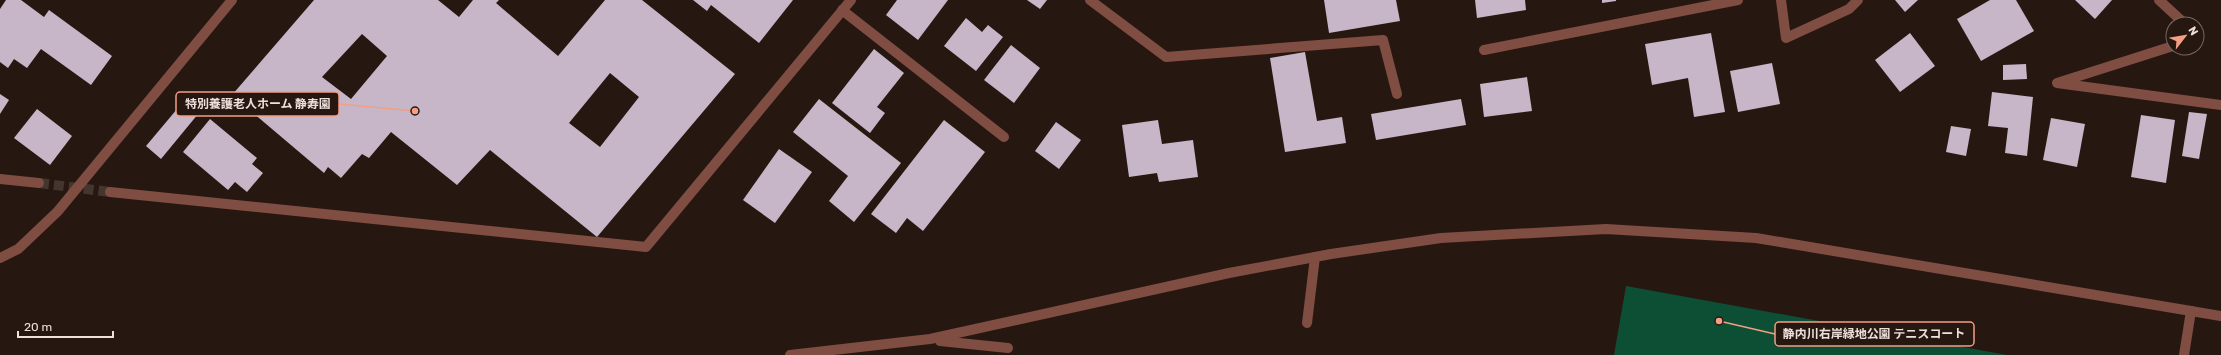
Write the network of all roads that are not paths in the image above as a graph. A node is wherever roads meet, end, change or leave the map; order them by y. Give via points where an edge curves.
1 (232, 0) edge
2 (850, 0) edge
3 (1090, 0) edge
4 (1738, 0) edge
5 (1781, 0) edge
6 (1858, 0) edge
7 (2159, 0) edge
8 (842, 10) junction
9 (2176, 16) edge
10 (2165, 49) edge
11 (1484, 50) dead end
12 (1397, 94) dead end
13 (2221, 105) edge
14 (1004, 137) dead end
15 (0, 179) edge
16 (39, 183) tunnel mouth
17 (110, 192) tunnel mouth
18 (1314, 257) junction
19 (0, 258) edge
20 (2191, 311) junction
21 (2221, 316) edge
22 (1307, 323) dead end
23 (930, 340) junction
24 (1008, 348) dead end
25 (790, 355) edge
26 (2184, 355) edge

1 - 19 street via 58,212 18,249
2 - 8 street
3 - 12 street via 1166,57 1383,40
4 - 11 street
5 - 6 street via 1786,38 1849,9
7 - 9 street
8 - 14 street
8 - 17 street via 646,247
10 - 13 street via 2057,83
15 - 16 street
18 - 20 street via 1441,238 1606,229 1756,238
18 - 22 street
18 - 23 street via 1228,273
20 - 21 street
20 - 26 street
23 - 24 street
23 - 25 street

